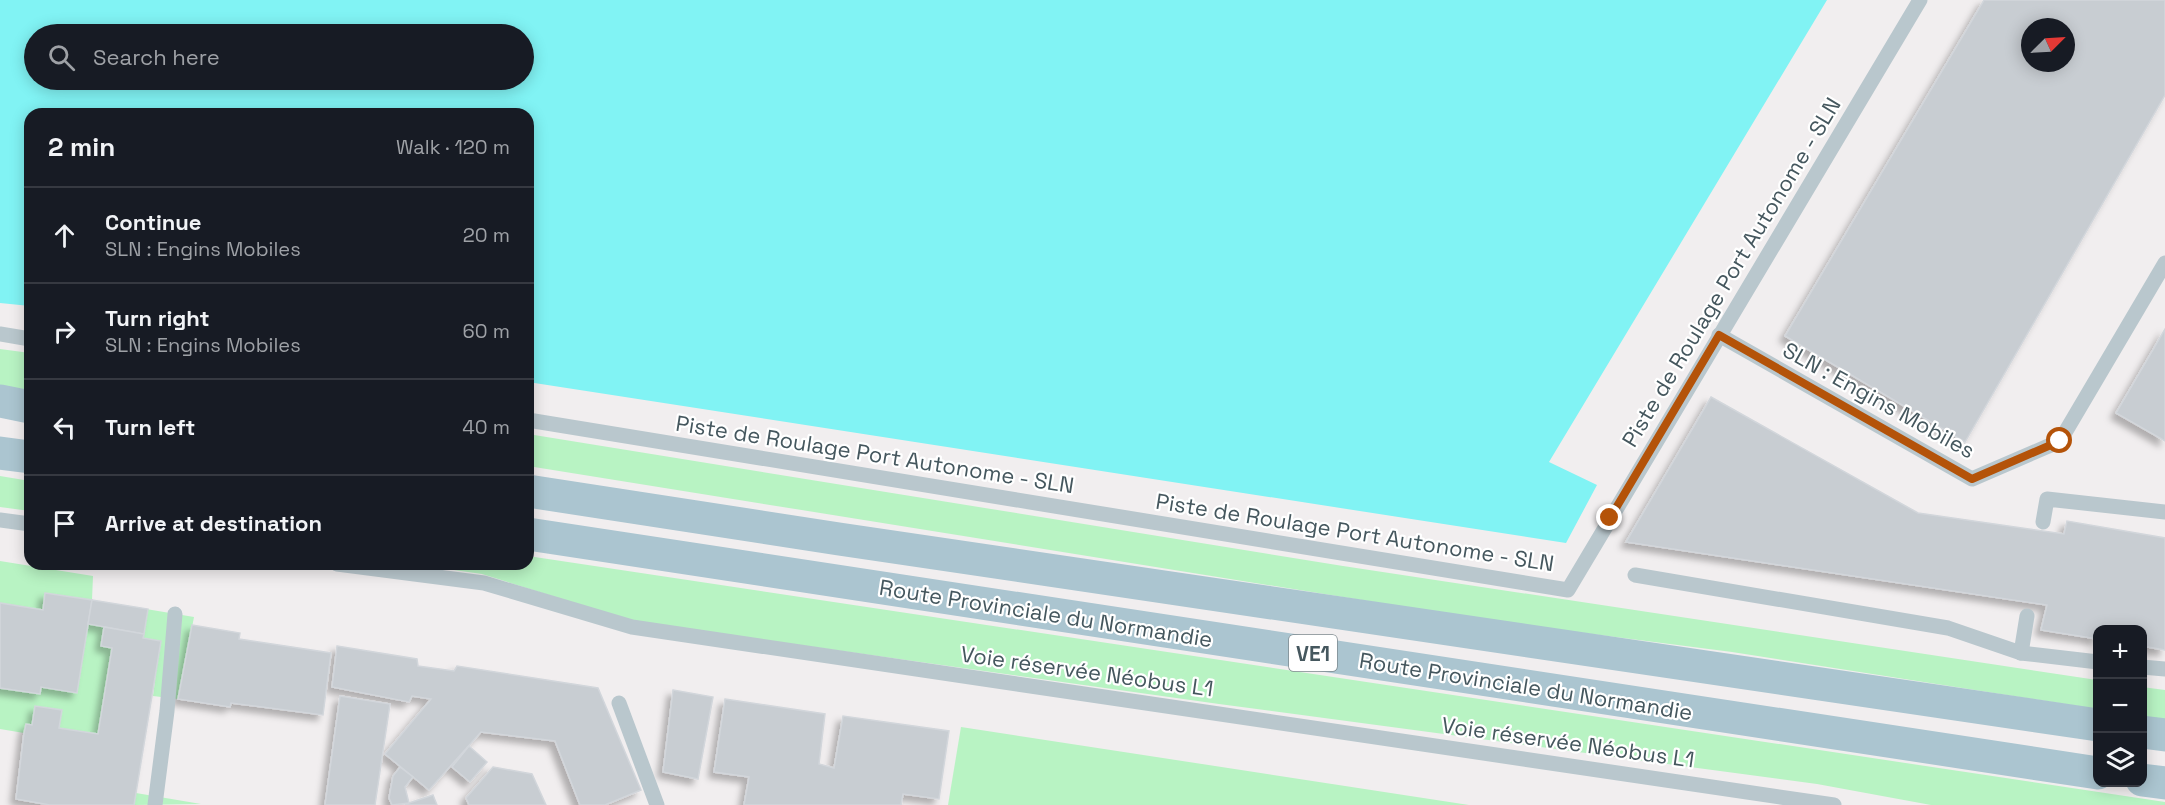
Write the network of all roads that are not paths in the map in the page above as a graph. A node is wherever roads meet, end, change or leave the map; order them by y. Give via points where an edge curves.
1 (1920, 0) edge
2 (2165, 263) edge
3 (0, 334) edge
4 (1719, 335) junction
5 (24, 338) edge
6 (0, 401) edge
7 (24, 406) edge
8 (534, 421) edge
9 (0, 453) edge
10 (24, 456) edge
11 (534, 492) edge
12 (2165, 512) edge
13 (0, 520) edge
14 (2043, 522) dead end
15 (24, 523) edge
16 (534, 535) edge
17 (384, 570) edge
18 (1635, 575) dead end
19 (175, 614) dead end
20 (2027, 616) dead end
21 (2020, 653) junction
22 (2093, 662) edge
23 (2147, 667) edge
24 (2165, 669) edge
25 (620, 703) dead end
26 (2093, 724) edge
27 (2147, 733) edge
28 (2165, 735) edge
29 (2093, 772) edge
30 (2147, 781) edge
31 (2165, 783) edge
32 (154, 805) edge
33 (657, 805) edge
34 (1834, 805) edge

1 - 4 lane, Piste de Roulage Port Autonome - SLN
2 - 4 lane, SLN : Engins Mobiles via 2060,441 1972,479
3 - 5 lane
4 - 8 lane, Piste de Roulage Port Autonome - SLN via 1568,590
6 - 7 main road
9 - 10 main road
11 - 26 main road, Route Provinciale du Normandie / VE1
12 - 14 lane via 2047,499
13 - 15 lane
16 - 29 main road, Route Provinciale du Normandie / VE1
17 - 34 lane, Voie réservée Néobus L1 via 484,583 632,627
18 - 21 lane via 1948,628
19 - 32 lane
20 - 21 lane
21 - 22 lane
23 - 24 lane
25 - 33 lane
27 - 28 main road
30 - 31 main road

